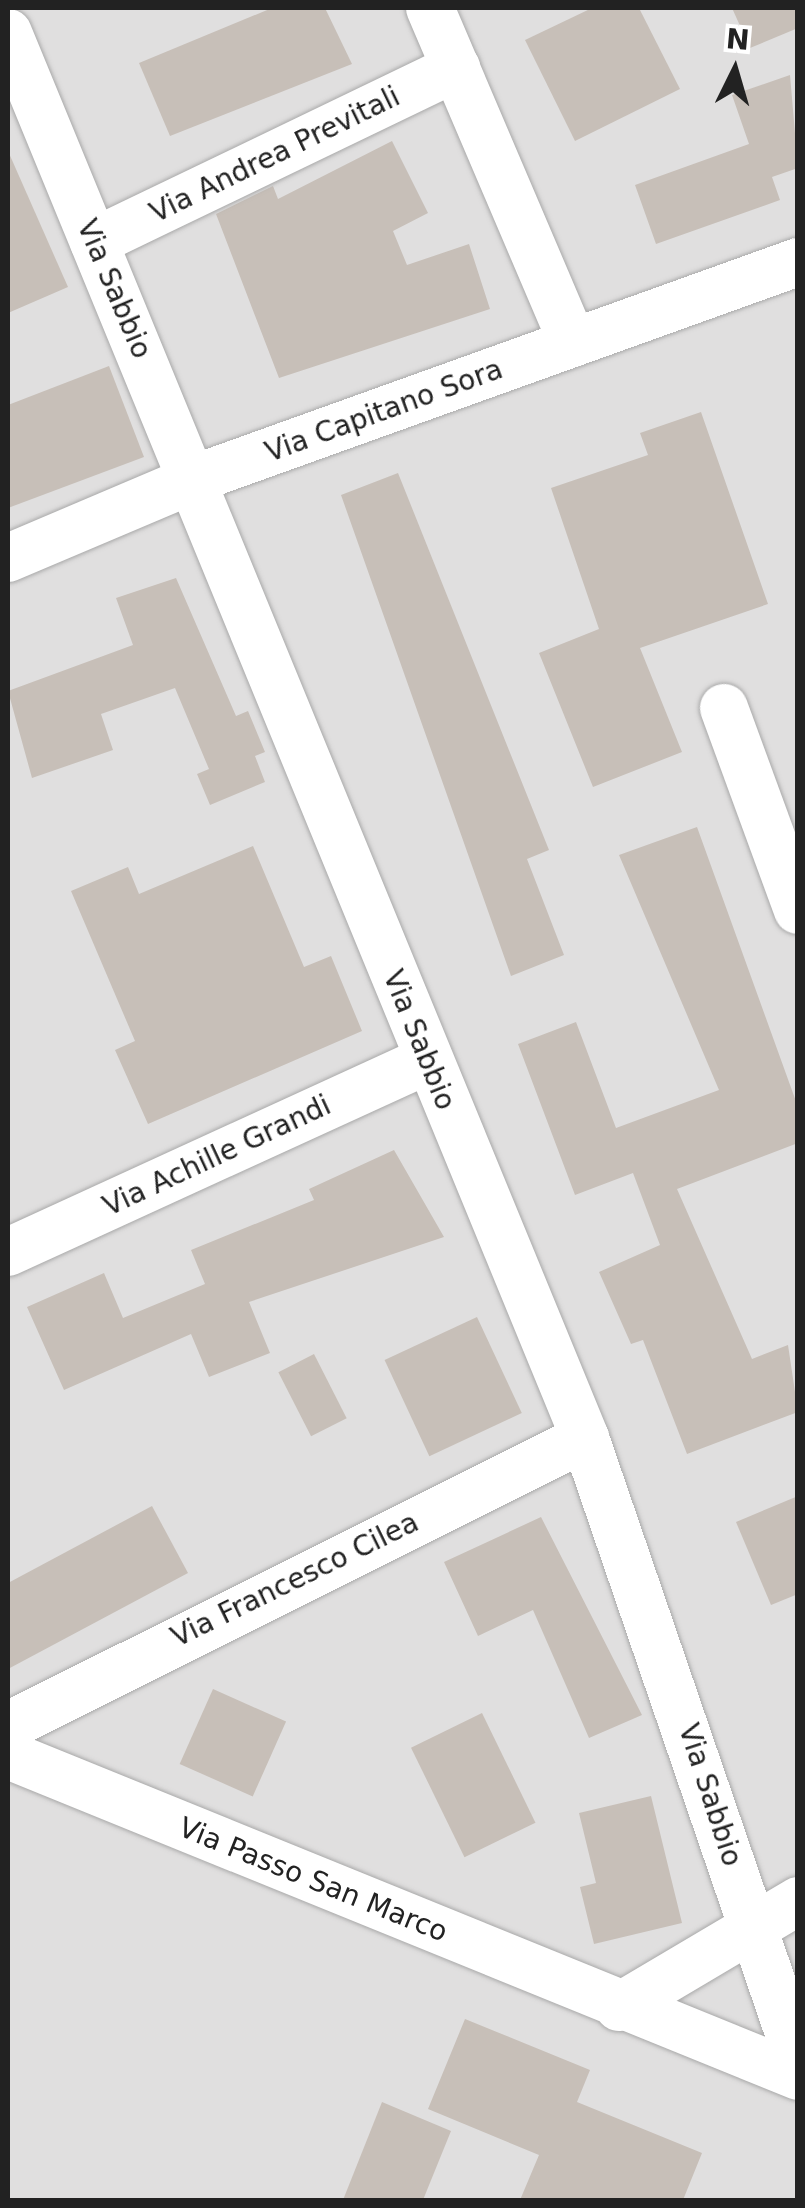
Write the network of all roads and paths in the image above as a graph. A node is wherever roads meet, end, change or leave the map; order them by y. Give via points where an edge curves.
1 (430, 8) edge
2 (8, 34) edge
3 (456, 68) junction
4 (94, 242) junction
5 (798, 262) edge
6 (573, 343) junction
7 (194, 478) junction
8 (8, 558) edge
9 (724, 708) dead end
10 (798, 910) edge
11 (427, 1060) junction
12 (8, 1252) edge
13 (585, 1438) junction
14 (8, 1726) edge
15 (8, 1755) edge
16 (798, 1901) edge
17 (754, 1924) junction
18 (619, 2007) junction
19 (798, 2058) edge
20 (798, 2076) edge

1 - 3 street
2 - 4 street, Via Sabbio
3 - 4 street, Via Andrea Previtali
3 - 6 street
4 - 7 street, Via Sabbio
5 - 6 street, Via Capitano Sora
6 - 7 street, Via Capitano Sora
7 - 8 street, Via Capitano Sora
7 - 11 street, Via Sabbio
9 - 10 street
11 - 12 street, Via Achille Grandi
11 - 13 street, Via Sabbio
13 - 14 street, Via Francesco Cilea
13 - 17 street, Via Sabbio
15 - 18 street, Via Passo San Marco
16 - 17 street
17 - 18 street
17 - 19 street, Via Sabbio
18 - 20 street, Via Passo San Marco

